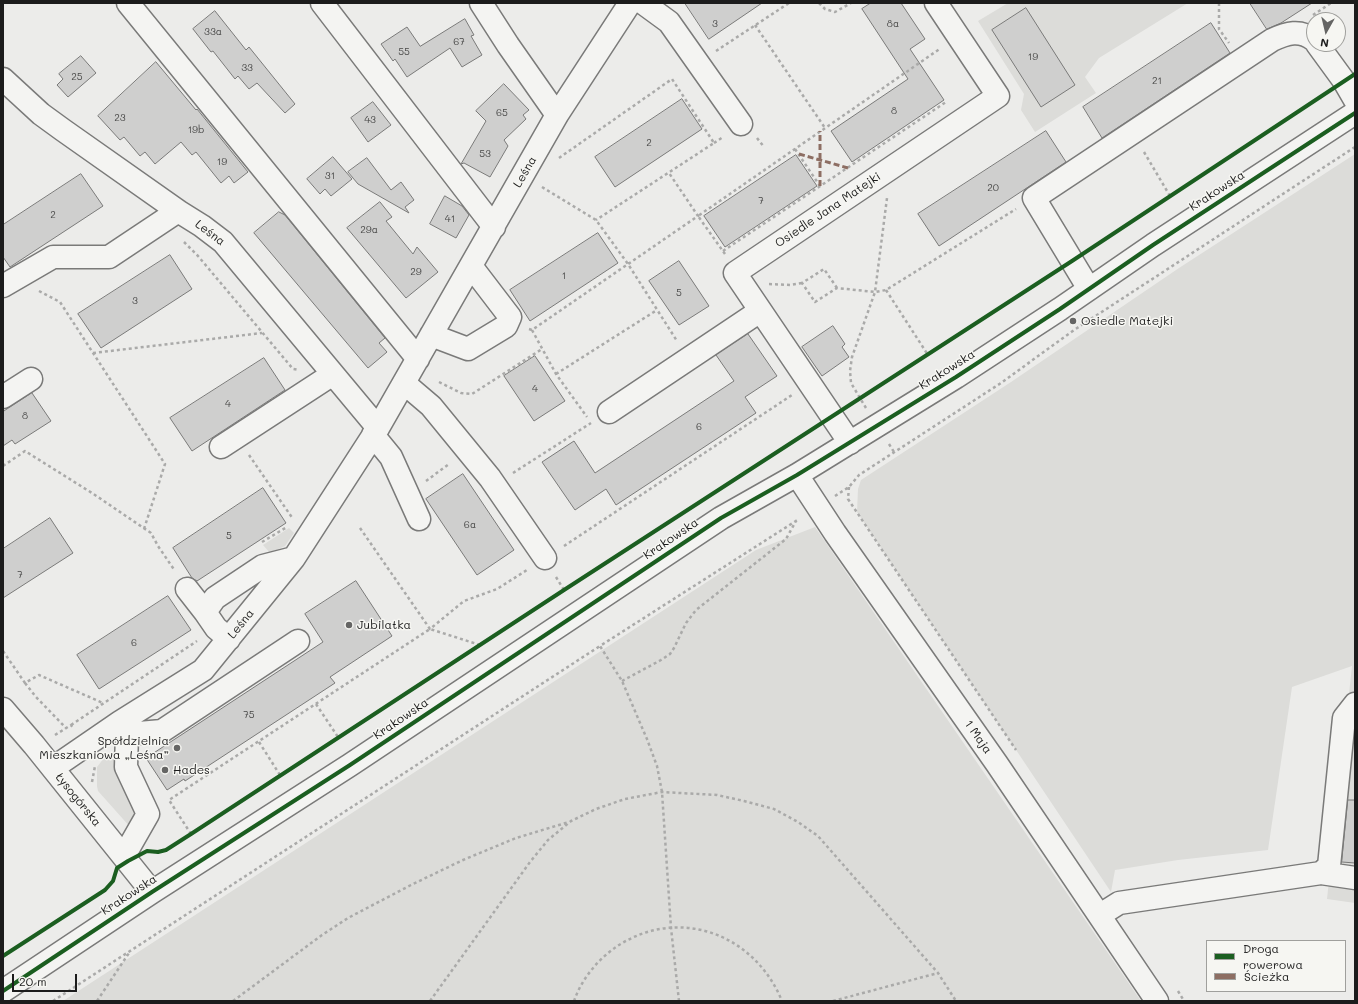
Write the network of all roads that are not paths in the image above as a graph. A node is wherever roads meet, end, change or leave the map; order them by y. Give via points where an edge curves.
1 (128, 3) edge
2 (322, 3) edge
3 (481, 3) edge
4 (630, 3) edge
5 (643, 3) edge
6 (936, 3) edge
7 (1306, 34) edge
8 (1323, 52) edge
9 (3, 79) edge
10 (1355, 100) edge
11 (1355, 113) edge
12 (557, 115) junction
13 (742, 124) dead end
14 (178, 211) junction
15 (494, 227) junction
16 (471, 266) junction
17 (9, 282) edge
18 (1089, 289) junction
19 (760, 310) junction
20 (431, 335) junction
21 (411, 370) junction
22 (333, 374) junction
23 (31, 379) dead end
24 (3, 397) edge
25 (600, 418) road end
26 (376, 432) junction
27 (850, 443) junction
28 (221, 447) dead end
29 (797, 475) junction
30 (419, 519) dead end
31 (294, 558) junction
32 (545, 558) road end
33 (187, 589) road end
34 (216, 626) junction
35 (298, 641) dead end
36 (1355, 704) edge
37 (3, 709) edge
38 (123, 728) junction
39 (53, 768) junction
40 (124, 856) junction
41 (1321, 872) junction
42 (1355, 878) edge
43 (152, 892) junction
44 (1100, 915) junction
45 (3, 991) edge
46 (1157, 1001) edge

1 - 21 street
2 - 15 street
3 - 12 street
4 - 12 street, Leśna
5 - 13 street via 669,22
6 - 19 street, Osiedle Jana Matejki via 998,96 737,271 735,273
7 - 18 street via 1283,35 1272,40 1034,198
8 - 10 street
9 - 14 street, Leśna via 47,118
11 - 18 street, Krakowska
12 - 15 street, Leśna
14 - 17 street via 109,257 54,257
14 - 22 street, Leśna via 223,242
15 - 16 street, Leśna
16 - 20 street, Leśna
16 - 20 street via 510,317 506,326 468,350
18 - 27 street, Krakowska
19 - 25 street
19 - 27 street, Osiedle Jana Matejki
20 - 21 street, Leśna
21 - 26 street, Leśna
21 - 32 street via 431,406 494,484
22 - 26 street, Leśna
22 - 28 street
23 - 24 street
26 - 30 street via 391,457
26 - 31 street, Leśna
27 - 29 street, Krakowska
29 - 43 street, Krakowska via 721,518 350,765
29 - 44 street, 1 Maja
31 - 34 street, Leśna
31 - 34 street via 263,566 215,598
33 - 34 street
34 - 38 street, Leśna via 203,670
35 - 38 street via 162,731
36 - 41 street via 1344,718 1329,866
37 - 39 street, Łysogórska
38 - 39 street, Leśna
38 - 40 street via 126,767 148,814
39 - 40 street, Łysogórska
40 - 43 street, Łysogórska
41 - 42 street
41 - 44 street via 1119,903
43 - 45 street, Krakowska
44 - 46 street, 1 Maja

